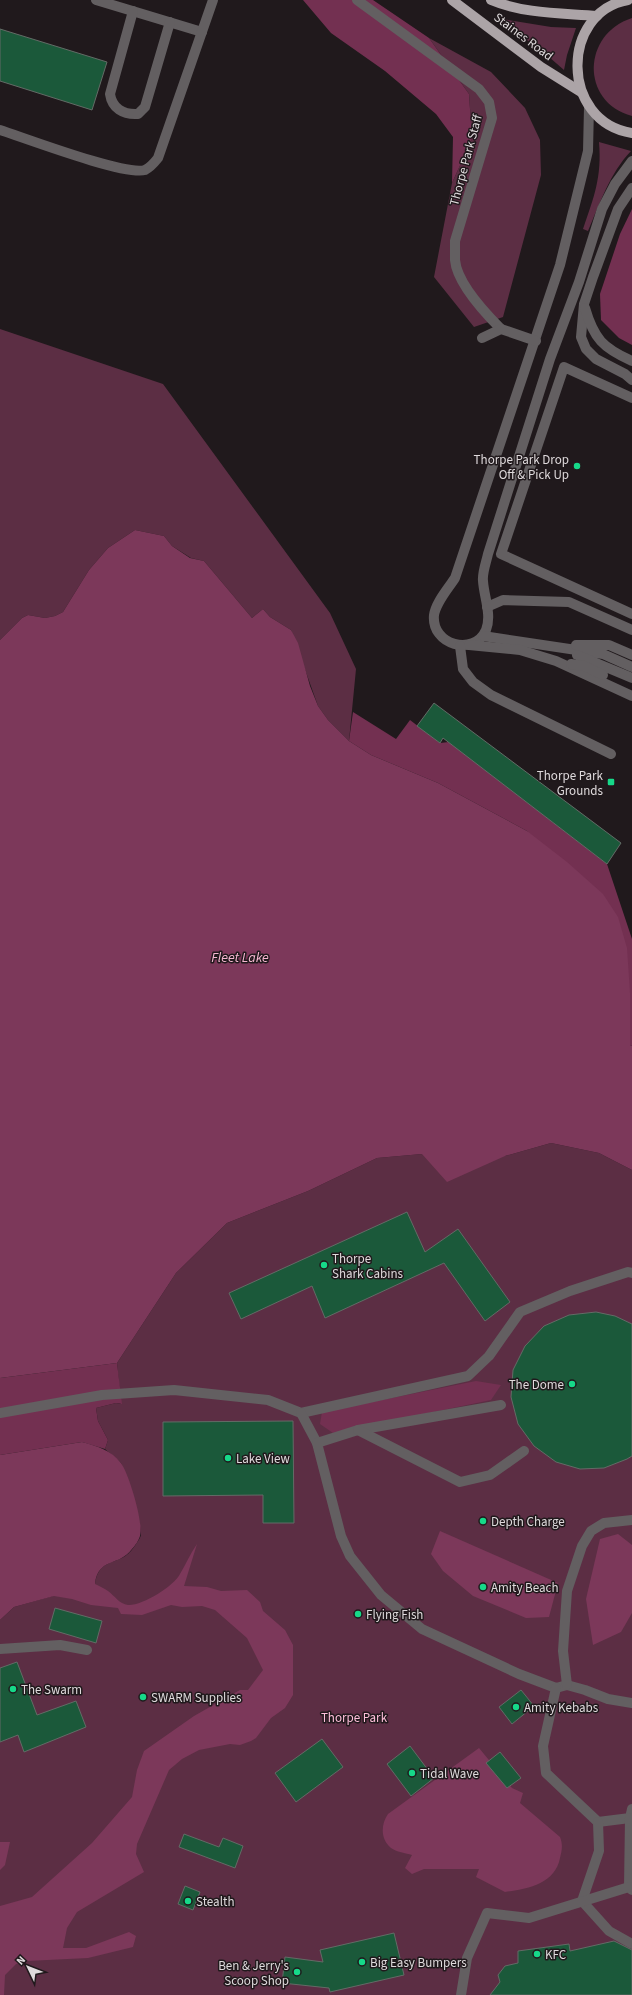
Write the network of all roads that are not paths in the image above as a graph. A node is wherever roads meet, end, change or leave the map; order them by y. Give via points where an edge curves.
1 (96, 0) edge
2 (213, 0) edge
3 (357, 0) edge
4 (452, 0) edge
5 (492, 0) edge
6 (628, 0) edge
7 (134, 11) junction
8 (598, 16) junction
9 (170, 22) junction
10 (202, 32) junction
11 (581, 92) junction
12 (589, 106) junction
13 (0, 130) edge
14 (632, 132) edge
15 (632, 161) edge
16 (632, 188) edge
17 (579, 282) junction
18 (584, 304) junction
19 (501, 329) junction
20 (482, 338) dead end
21 (536, 341) junction
22 (632, 361) edge
23 (632, 380) edge
24 (632, 398) edge
25 (487, 607) junction
26 (632, 614) edge
27 (632, 630) edge
28 (483, 636) junction
29 (464, 646) junction
30 (542, 646) junction
31 (563, 649) junction
32 (632, 655) edge
33 (556, 661) junction
34 (632, 667) edge
35 (632, 678) edge
36 (632, 689) edge
37 (632, 696) edge
38 (611, 754) dead end
39 (632, 1273) edge
40 (501, 1405) dead end
41 (0, 1413) edge
42 (302, 1413) junction
43 (358, 1430) junction
44 (316, 1442) junction
45 (524, 1451) dead end
46 (632, 1520) edge
47 (0, 1650) edge
48 (87, 1650) dead end
49 (566, 1685) junction
50 (556, 1688) junction
51 (632, 1703) edge
52 (631, 1814) edge
53 (598, 1822) junction
54 (630, 1888) edge
55 (582, 1902) junction
56 (632, 1944) edge
57 (461, 1995) edge

1 - 7 street
2 - 10 street
3 - 19 street, Thorpe Park Staff via 479,89 489,102 492,118 455,241 455,261 462,279 482,310
4 - 11 main road, Staines Road via 541,67
5 - 8 main road, Staines Road via 504,5 552,13
6 - 8 main road via 610,7
7 - 9 street
7 - 9 street via 110,94 111,103 115,108 125,112 138,114 145,107
8 - 11 main road via 585,33 578,52 576,72
9 - 10 street
10 - 13 street via 153,166 144,170 115,167
11 - 12 main road
12 - 14 main road via 613,127
12 - 21 street via 588,150 560,265
15 - 17 street via 615,184 602,209
16 - 18 street via 618,209
17 - 18 street
17 - 25 street via 550,359 488,554 483,580
18 - 22 street via 590,323 601,342
18 - 23 street via 581,337 586,349 596,359
19 - 20 street
19 - 21 street
21 - 29 street via 455,578 434,615 434,624 447,642
24 - 26 street via 564,367 501,554
25 - 27 street via 503,600 569,602
25 - 28 street via 488,622
28 - 29 street
28 - 30 street
29 - 33 street via 520,650
29 - 38 street via 462,669 473,682 491,696
30 - 31 street
30 - 32 street via 609,645
31 - 34 street via 603,654
31 - 35 street
33 - 36 street via 584,666
33 - 37 street
39 - 42 street via 628,1272 570,1291 520,1312 489,1356 468,1376
40 - 43 street
41 - 42 street via 102,1395 174,1390 268,1400
42 - 44 street
43 - 44 street
43 - 45 street via 460,1482 490,1475
44 - 50 street via 341,1536 350,1556 381,1596 422,1629 519,1674
46 - 49 street via 604,1523 591,1531 582,1546 567,1591 563,1651
47 - 48 street via 60,1645
49 - 50 street
49 - 51 street via 608,1700
50 - 53 street via 542,1746 546,1773
52 - 53 street
52 - 54 street
53 - 55 street via 599,1851
54 - 55 street
55 - 56 street via 609,1931
55 - 57 street via 529,1918 487,1913 467,1958

